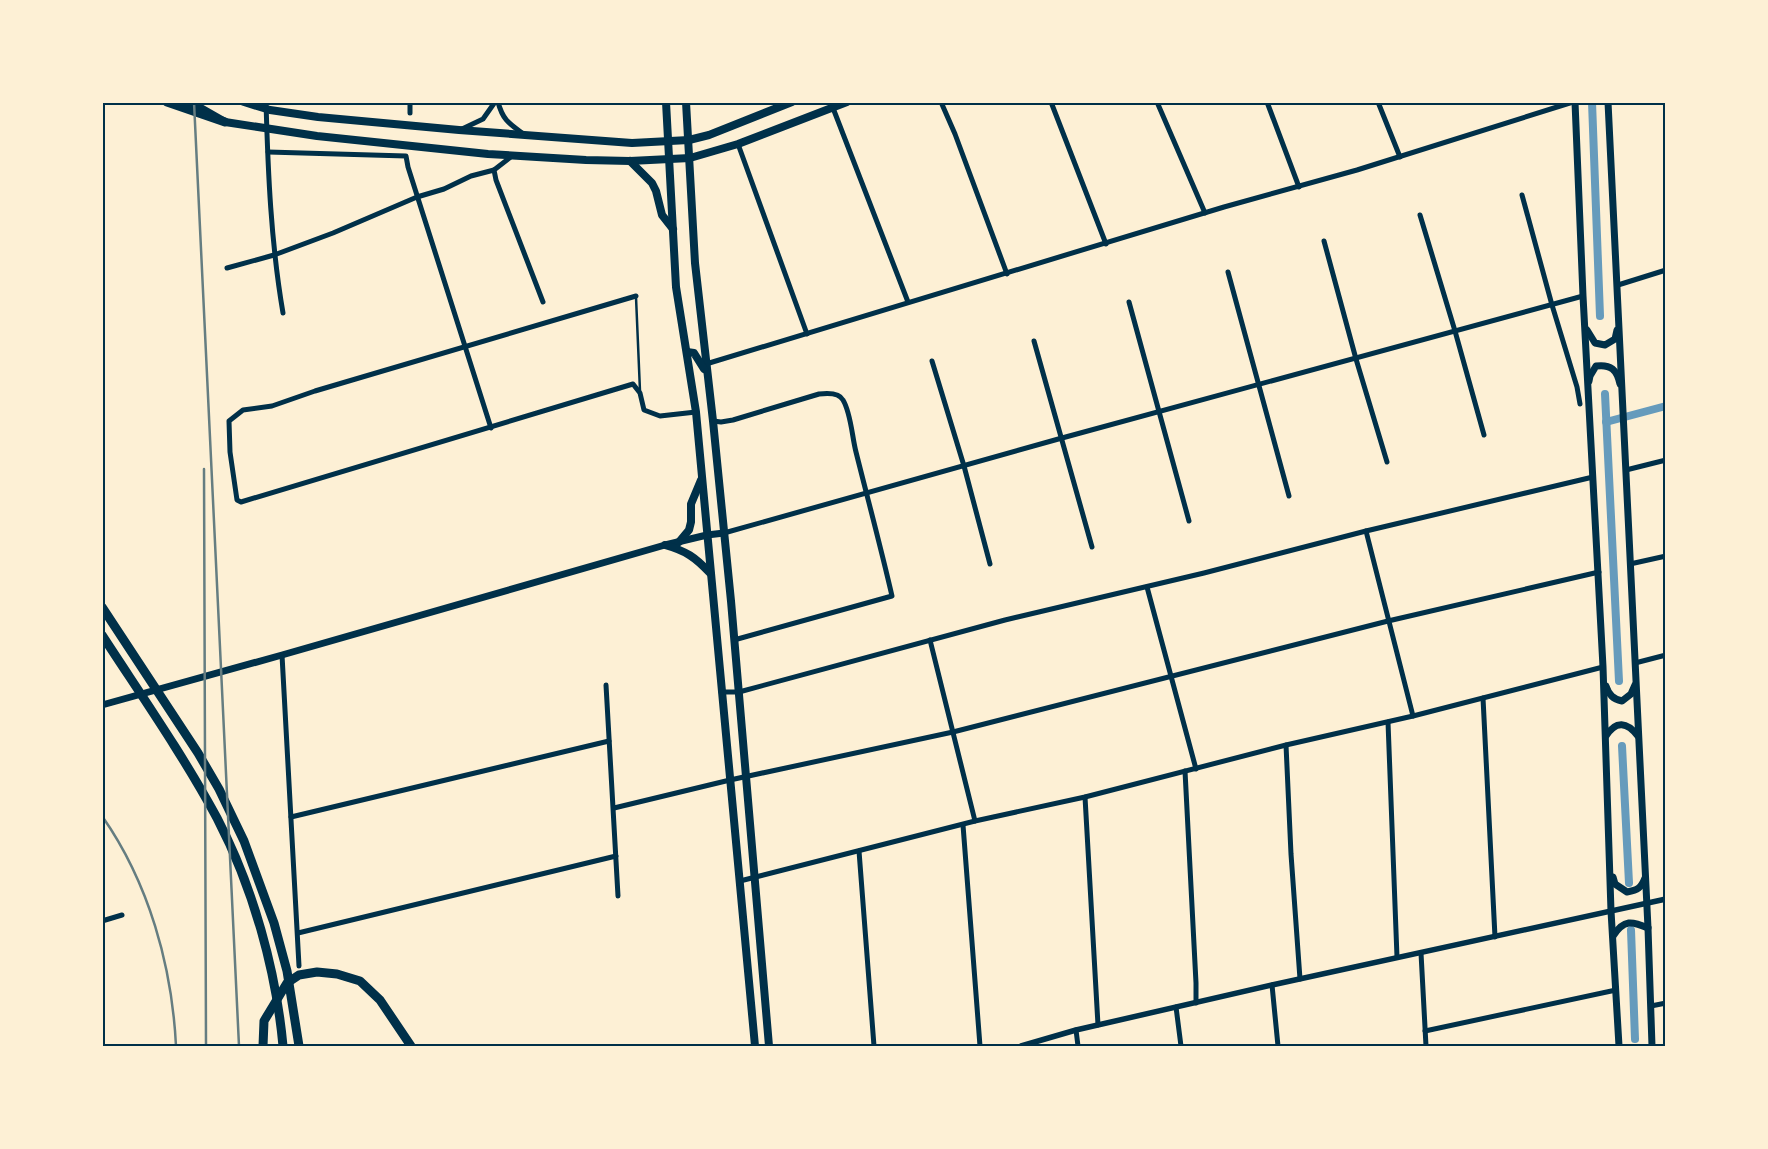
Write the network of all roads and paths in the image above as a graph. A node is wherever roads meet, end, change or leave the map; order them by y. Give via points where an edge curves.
1 (167, 102) edge
2 (190, 102) edge
3 (244, 102) edge
4 (266, 102) edge
5 (410, 102) edge
6 (497, 102) edge
7 (666, 102) edge
8 (686, 102) edge
9 (792, 102) edge
10 (847, 102) edge
11 (941, 102) edge
12 (1051, 102) edge
13 (1157, 102) edge
14 (1267, 102) edge
15 (1378, 102) edge
16 (1574, 102) edge
17 (1608, 102) edge
18 (833, 108) junction
19 (410, 113) dead end
20 (225, 122) junction
21 (459, 130) junction
22 (526, 135) junction
23 (689, 140) junction
24 (668, 141) junction
25 (738, 144) junction
26 (268, 152) junction
27 (512, 156) junction
28 (1400, 157) junction
29 (690, 158) junction
30 (670, 160) junction
31 (630, 161) junction
32 (494, 170) junction
33 (1299, 187) junction
34 (1522, 194) dead end
35 (418, 197) junction
36 (1205, 213) junction
37 (1420, 215) dead end
38 (673, 229) junction
39 (1324, 241) dead end
40 (1106, 244) junction
41 (274, 255) junction
42 (227, 268) dead end
43 (1666, 270) edge
44 (1228, 272) dead end
45 (1006, 274) junction
46 (1618, 285) junction
47 (636, 296) joint
48 (1583, 296) junction
49 (543, 302) dead end
50 (908, 302) junction
51 (1129, 302) dead end
52 (1552, 305) junction
53 (283, 313) dead end
54 (1619, 315) junction
55 (1584, 320) junction
56 (1455, 331) junction
57 (807, 334) junction
58 (1034, 341) dead end
59 (464, 348) junction
60 (687, 352) junction
61 (1356, 358) junction
62 (932, 361) dead end
63 (706, 364) junction
64 (707, 375) junction
65 (1258, 384) junction
66 (1588, 389) junction
67 (640, 393) junction
68 (1623, 399) junction
69 (1580, 404) dead end
70 (696, 412) junction
71 (1158, 412) junction
72 (713, 421) junction
73 (491, 428) junction
74 (1484, 435) dead end
75 (1062, 438) junction
76 (1666, 460) edge
77 (1387, 462) dead end
78 (964, 466) junction
79 (1626, 470) junction
80 (1593, 477) junction
81 (702, 478) junction
82 (867, 493) junction
83 (1289, 496) dead end
84 (1189, 521) dead end
85 (1366, 531) junction
86 (724, 534) junction
87 (707, 535) junction
88 (679, 542) junction
89 (664, 545) junction
90 (1092, 547) dead end
91 (1666, 556) edge
92 (990, 564) dead end
93 (1630, 564) junction
94 (1599, 572) junction
95 (710, 573) junction
96 (1147, 587) junction
97 (102, 606) edge
98 (1388, 621) junction
99 (102, 635) edge
100 (734, 640) junction
101 (930, 640) junction
102 (282, 655) junction
103 (1666, 655) edge
104 (1635, 663) junction
105 (1603, 667) junction
106 (1171, 676) junction
107 (1604, 676) junction
108 (1636, 682) junction
109 (606, 685) dead end
110 (721, 692) junction
111 (739, 692) junction
112 (1483, 698) junction
113 (102, 705) edge
114 (1413, 716) junction
115 (1388, 722) junction
116 (953, 732) junction
117 (1638, 736) junction
118 (1606, 737) junction
119 (609, 741) junction
120 (1286, 745) junction
121 (1196, 769) junction
122 (1185, 771) junction
123 (746, 777) junction
124 (730, 780) junction
125 (1085, 797) junction
126 (614, 808) junction
127 (291, 817) junction
128 (975, 821) junction
129 (963, 825) junction
130 (859, 851) junction
131 (616, 856) junction
132 (1610, 870) junction
133 (1646, 876) junction
134 (755, 878) junction
135 (740, 881) junction
136 (618, 896) dead end
137 (1666, 899) edge
138 (1647, 903) junction
139 (1611, 911) junction
140 (122, 915) dead end
141 (102, 921) edge
142 (1648, 928) junction
143 (298, 933) junction
144 (1613, 936) junction
145 (1494, 937) junction
146 (1421, 953) junction
147 (1398, 957) junction
148 (298, 966) dead end
149 (1300, 979) junction
150 (1272, 985) junction
151 (1616, 990) junction
152 (1196, 1003) junction
153 (1666, 1003) edge
154 (1651, 1006) junction
155 (1176, 1007) junction
156 (1098, 1025) junction
157 (1076, 1030) junction
158 (1426, 1031) junction
159 (299, 1043) edge
160 (754, 1044) edge
161 (1652, 1045) edge
162 (263, 1046) edge
163 (283, 1046) edge
164 (411, 1046) edge
165 (769, 1046) edge
166 (874, 1046) edge
167 (980, 1046) edge
168 (1021, 1046) edge
169 (1078, 1046) edge
170 (1181, 1046) edge
171 (1278, 1046) edge
172 (1426, 1046) edge
173 (1621, 1046) edge

1 - 20 highway
2 - 20 highway
3 - 21 highway via 270,110 318,117
4 - 26 street
5 - 19 street
6 - 21 street via 483,119
6 - 22 street via 508,123
7 - 24 highway
8 - 23 highway
9 - 23 highway
10 - 18 highway
11 - 45 street
12 - 40 street
13 - 36 street
14 - 33 street
15 - 28 street
16 - 28 street
16 - 48 main road
17 - 46 main road
18 - 25 highway
18 - 50 street
20 - 27 highway via 317,136
21 - 22 highway
22 - 24 highway via 632,143
23 - 24 highway
23 - 29 highway
24 - 30 highway
25 - 29 highway
25 - 57 street
26 - 35 street via 406,156
26 - 41 street
27 - 31 highway
27 - 32 street
28 - 33 street
29 - 30 highway
29 - 63 highway via 695,263
30 - 31 highway
30 - 38 highway
31 - 38 highway via 652,183 662,214
32 - 35 street
32 - 49 street
33 - 36 street
34 - 52 street
35 - 41 street
35 - 59 street
36 - 40 street
37 - 56 street
38 - 60 highway via 676,287
39 - 61 street
40 - 45 street
41 - 42 street
41 - 53 street
43 - 46 street
44 - 65 street
45 - 50 street
46 - 54 main road
47 - 59 street
47 - 67 lane
48 - 52 street
48 - 55 main road
50 - 57 street
51 - 71 street
52 - 56 street
52 - 69 street
54 - 55 main road via 1615,339 1605,345 1595,343
54 - 68 main road
55 - 66 main road
56 - 61 street
56 - 74 street
57 - 63 street
58 - 75 street
59 - 73 street
59 - 73 street via 272,406 244,410 230,421 230,452 237,500 241,502
60 - 64 highway via 698,357
60 - 70 highway
61 - 65 street
61 - 77 street
62 - 78 street
63 - 64 highway
64 - 72 highway
65 - 71 street
65 - 83 street
66 - 68 main road via 1596,366 1606,365 1613,368 1619,380
66 - 80 main road
67 - 70 street via 644,410 660,416
67 - 73 street via 633,384
68 - 79 main road
70 - 81 highway
71 - 75 street
71 - 84 street
72 - 82 street via 733,420 819,394 837,394 843,398 847,408
72 - 86 highway
75 - 78 street
75 - 90 street
76 - 79 street
78 - 82 street
78 - 92 street
79 - 93 main road
80 - 85 street
80 - 94 main road
81 - 87 highway
81 - 88 highway via 691,504 689,530
82 - 86 street
82 - 100 street via 892,598
85 - 96 street
85 - 98 street
86 - 87 main road
86 - 100 highway
87 - 88 main road
87 - 95 highway
88 - 89 main road
89 - 95 highway via 683,550
89 - 102 main road
91 - 93 street
93 - 104 main road
94 - 98 street
94 - 105 main road
95 - 110 highway
96 - 101 street
96 - 106 street
97 - 159 highway via 198,753 244,841 274,923 287,971
98 - 106 street
98 - 114 street
99 - 163 highway via 200,788 222,829 259,924 281,1019
100 - 111 highway
101 - 111 street
101 - 116 street
102 - 113 main road
102 - 127 street
103 - 104 street
104 - 108 main road
105 - 107 main road
105 - 112 street
106 - 116 street
106 - 121 street
107 - 108 main road via 1608,692 1614,699 1622,701 1631,694
107 - 118 main road
108 - 117 main road
109 - 119 street
110 - 111 street
110 - 124 highway
111 - 123 highway
112 - 114 street
112 - 145 street
114 - 115 street
115 - 120 street
115 - 147 street
116 - 123 street
116 - 128 street
117 - 118 main road via 1626,725 1619,724
117 - 133 main road
118 - 132 main road
119 - 126 street
119 - 127 street
120 - 121 street
120 - 149 street
121 - 122 street
122 - 125 street
122 - 152 street
123 - 124 street
123 - 134 highway
124 - 126 street
124 - 135 highway
125 - 128 street
125 - 156 street
126 - 131 street
127 - 143 street
128 - 129 street
129 - 130 street
129 - 167 street
130 - 134 street
130 - 166 street
131 - 136 street
131 - 143 street
132 - 133 main road via 1615,884 1627,892 1641,888
132 - 139 main road
133 - 138 main road
134 - 135 street
134 - 165 highway
135 - 160 highway
137 - 138 street
138 - 139 street
138 - 142 main road
139 - 144 main road
139 - 145 street
140 - 141 street
142 - 144 main road via 1628,922
142 - 154 main road
143 - 148 street
144 - 151 main road
145 - 146 street
146 - 147 street
146 - 158 street
147 - 149 street
149 - 150 street
150 - 152 street
150 - 171 street
151 - 158 street
151 - 173 main road
152 - 155 street
153 - 154 street
154 - 161 main road
155 - 156 street
155 - 170 street
156 - 157 street
157 - 168 street
157 - 169 street
158 - 172 street
162 - 164 highway via 264,1020 287,983 298,975 317,972 360,981 380,1000

